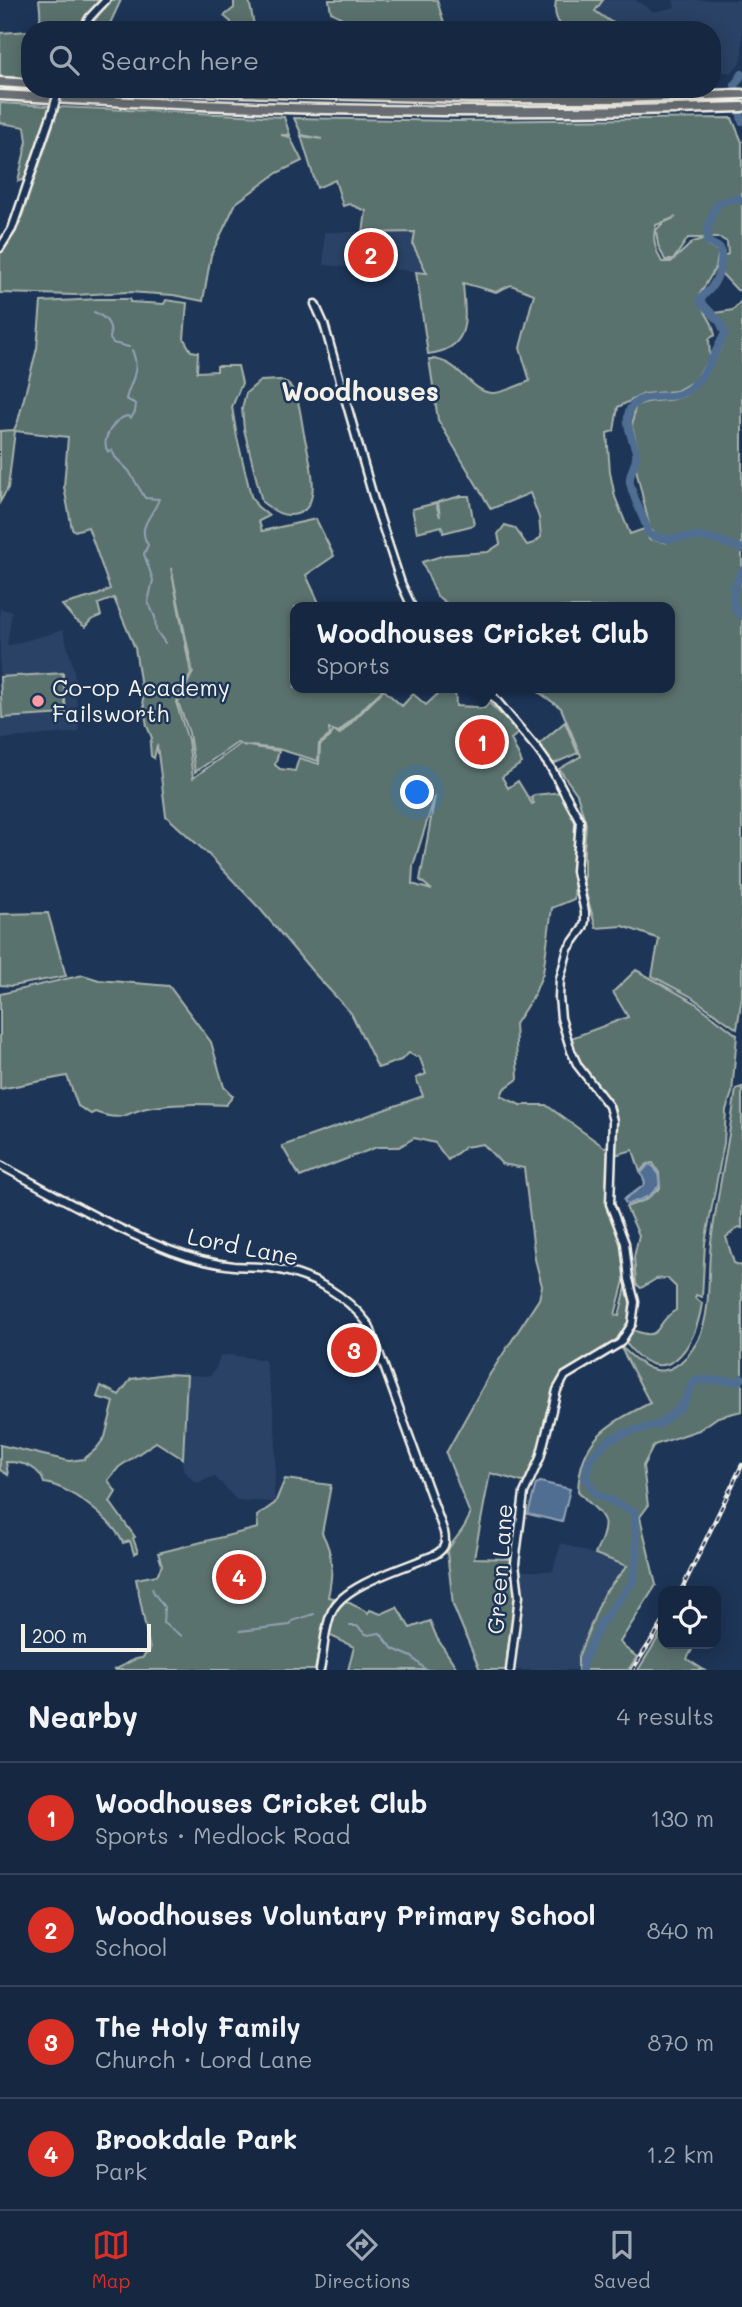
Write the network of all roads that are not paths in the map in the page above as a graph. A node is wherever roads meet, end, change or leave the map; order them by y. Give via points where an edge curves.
1 (106, 0) edge
2 (88, 21) edge
3 (0, 82) edge
4 (21, 83) edge
5 (742, 94) edge
6 (0, 95) edge
7 (721, 95) edge
8 (21, 96) edge
9 (53, 98) edge
10 (57, 98) edge
11 (470, 98) edge
12 (613, 98) edge
13 (742, 107) edge
14 (0, 247) edge
15 (315, 304) dead end
16 (410, 602) edge
17 (490, 693) edge
18 (0, 1165) edge
19 (320, 1670) edge
20 (510, 1670) edge

1 - 2 street
3 - 4 highway
5 - 7 highway
6 - 8 highway
9 - 13 highway via 432,111
10 - 14 street, bridge via 12,229
11 - 12 highway
15 - 16 street
17 - 20 street, Green Lane via 538,750 580,821 576,870 585,921 568,949 559,997 570,1051 609,1106 613,1121 610,1204 625,1243 635,1302 632,1324 620,1343 565,1376 556,1390 540,1458 524,1493
18 - 19 street, Lord Lane via 112,1225 172,1251 216,1263 305,1276 331,1289 369,1325 445,1543 442,1550 356,1588 339,1601 330,1619

